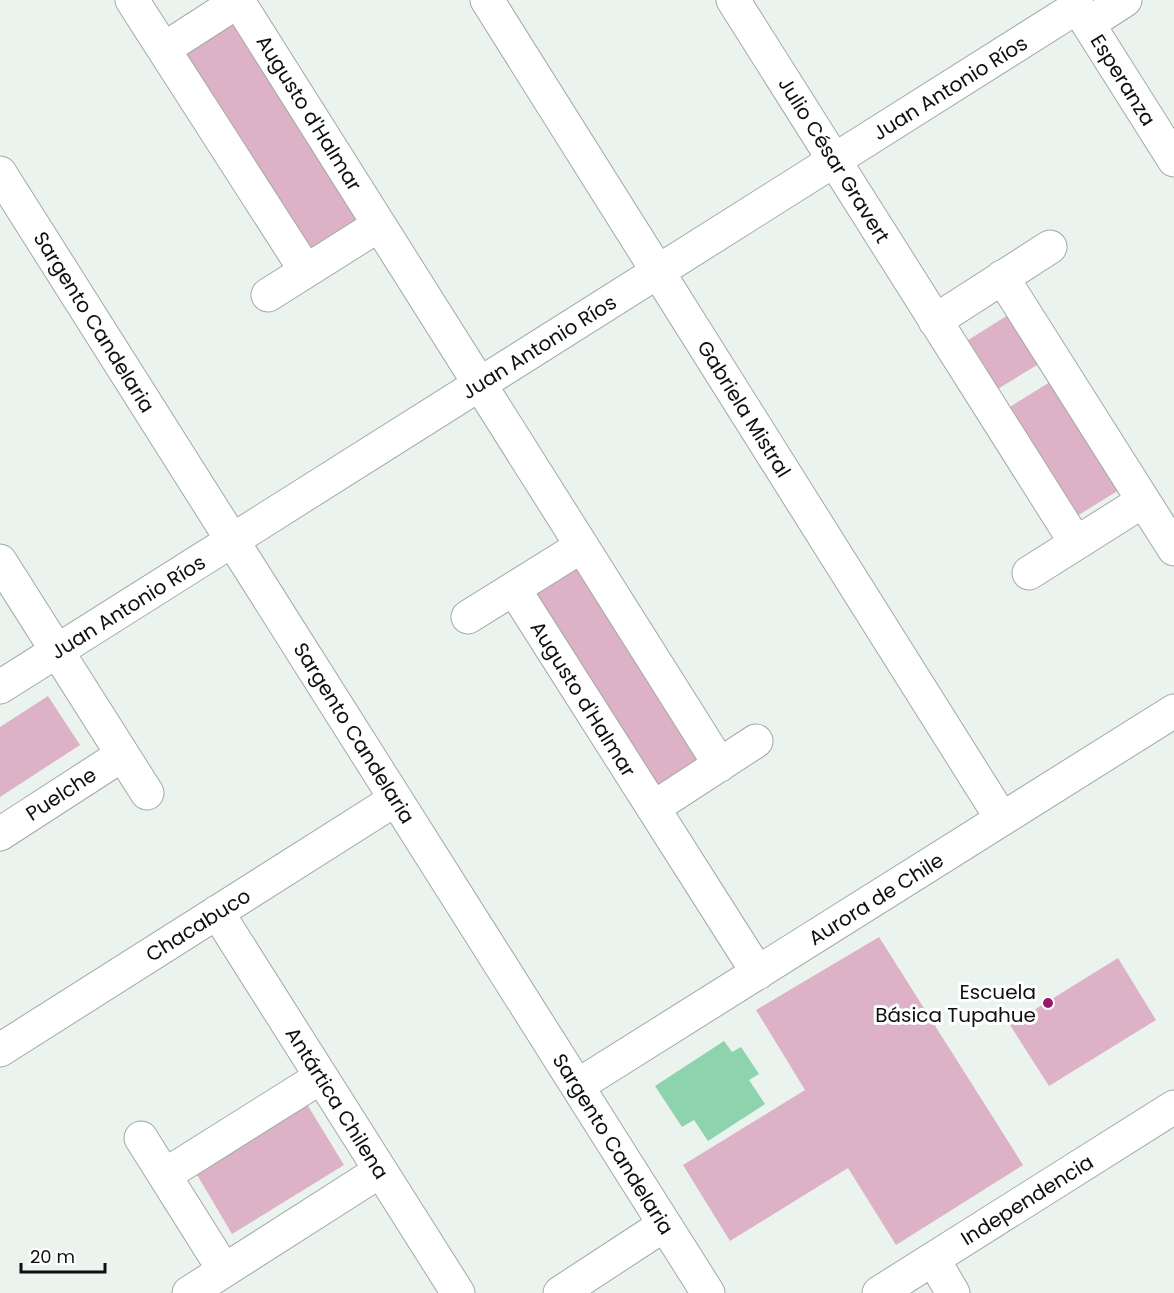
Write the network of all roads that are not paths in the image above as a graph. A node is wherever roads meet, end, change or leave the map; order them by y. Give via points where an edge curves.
1 (132, 0) edge
2 (487, 0) edge
3 (734, 0) edge
4 (1125, 0) edge
5 (239, 1) edge
6 (1079, 10) edge
7 (164, 49) junction
8 (834, 160) junction
9 (1174, 160) edge
10 (0, 173) edge
11 (379, 225) junction
12 (1050, 247) dead end
13 (306, 271) junction
14 (658, 272) junction
15 (1002, 277) junction
16 (268, 295) dead end
17 (935, 321) junction
18 (480, 384) junction
19 (1143, 501) junction
20 (232, 540) junction
21 (1076, 543) junction
22 (582, 546) junction
23 (1174, 549) edge
24 (0, 561) edge
25 (1029, 573) dead end
26 (514, 589) junction
27 (468, 617) dead end
28 (57, 651) junction
29 (0, 687) edge
30 (1174, 711) edge
31 (756, 741) dead end
32 (122, 755) junction
33 (720, 765) junction
34 (147, 794) dead end
35 (396, 799) junction
36 (653, 808) junction
37 (1002, 819) junction
38 (0, 834) edge
39 (217, 912) junction
40 (758, 973) junction
41 (0, 1050) edge
42 (321, 1077) junction
43 (577, 1086) junction
44 (1174, 1107) edge
45 (141, 1138) dead end
46 (380, 1171) junction
47 (165, 1175) junction
48 (664, 1225) junction
49 (933, 1260) junction
50 (224, 1270) junction
51 (189, 1293) edge
52 (458, 1293) edge
53 (560, 1293) edge
54 (708, 1293) edge
55 (879, 1293) edge
56 (953, 1293) edge

1 - 7 street
2 - 14 street, Gabriela Mistral
3 - 8 street, Julio César Gravert
4 - 6 street, Juan Antonio Ríos
5 - 7 street, Augusto d'Halmar
5 - 11 street, Augusto d'Halmar
6 - 8 street, Juan Antonio Ríos
6 - 9 street, Esperanza
7 - 13 street
8 - 14 street, Juan Antonio Ríos
8 - 17 street, Julio César Gravert
10 - 20 street, Sargento Candelaria
11 - 13 street
11 - 18 street, Augusto d'Halmar
12 - 15 street
13 - 16 street
14 - 18 street, Juan Antonio Ríos
14 - 37 street, Gabriela Mistral
15 - 17 street
15 - 19 street
17 - 21 street, Julio César Gravert
18 - 20 street, Juan Antonio Ríos
18 - 22 street, Augusto d'Halmar
19 - 21 street
19 - 23 street
20 - 28 street, Juan Antonio Ríos
20 - 35 street, Sargento Candelaria
21 - 25 street
22 - 26 street
22 - 33 street, Augusto d'Halmar
24 - 28 street
26 - 27 street
26 - 36 street, Augusto d'Halmar
28 - 29 street, Juan Antonio Ríos
28 - 32 street
30 - 37 street, Aurora de Chile
31 - 33 street
32 - 34 street
32 - 38 street, Puelche
33 - 36 street
35 - 39 street, Chacabuco
35 - 43 street, Sargento Candelaria
36 - 40 street, Augusto d'Halmar
37 - 40 street, Aurora de Chile
39 - 41 street, Chacabuco
39 - 42 street, Antártica Chilena
40 - 43 street, Aurora de Chile
42 - 46 street, Antártica Chilena
42 - 47 street
43 - 48 street, Sargento Candelaria
44 - 49 street, Independencia
45 - 47 street
46 - 50 street
46 - 52 street, Antártica Chilena
47 - 50 street
48 - 53 street
48 - 54 street, Sargento Candelaria
49 - 55 street, Independencia
49 - 56 street
50 - 51 street

